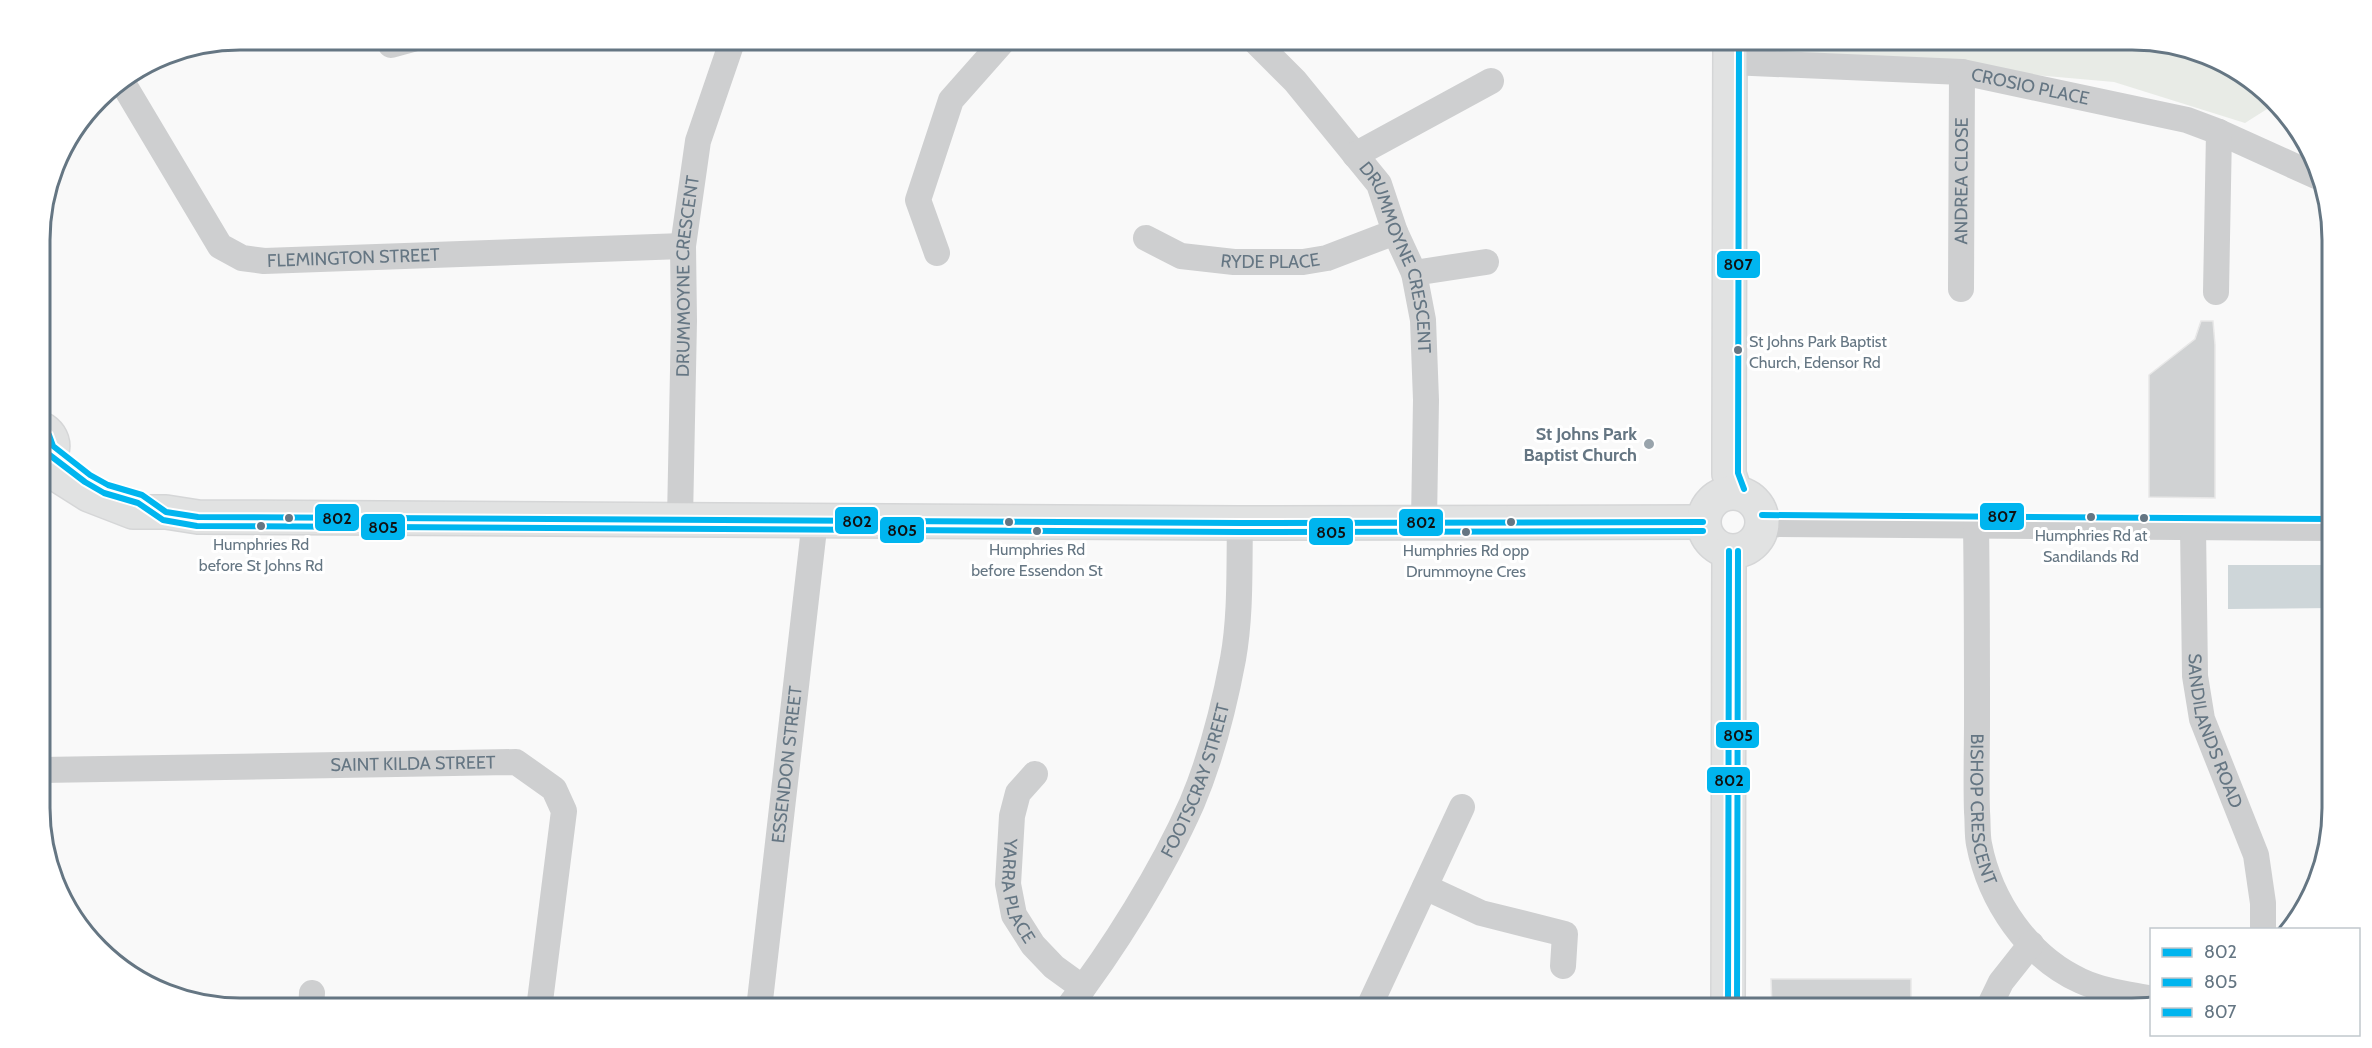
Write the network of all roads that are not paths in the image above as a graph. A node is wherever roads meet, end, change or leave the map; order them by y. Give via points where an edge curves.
1 (729, 50) edge
2 (995, 50) edge
3 (1264, 50) edge
4 (1730, 51) edge
5 (1962, 72) junction
6 (1491, 81) dead end
7 (126, 88) edge
8 (2219, 132) junction
9 (1355, 155) junction
10 (2310, 173) edge
11 (1395, 232) junction
12 (1146, 238) dead end
13 (683, 246) junction
14 (937, 253) dead end
15 (1486, 262) dead end
16 (1414, 273) junction
17 (1961, 289) dead end
18 (2216, 292) dead end
19 (50, 457) edge
20 (1735, 492) junction
21 (680, 519) junction
22 (815, 520) junction
23 (1424, 522) junction
24 (1703, 522) junction
25 (1240, 523) junction
26 (1762, 524) junction
27 (1976, 525) junction
28 (2193, 527) junction
29 (2322, 528) edge
30 (1729, 551) junction
31 (50, 770) edge
32 (1035, 774) dead end
33 (1462, 807) dead end
34 (1425, 886) junction
35 (2263, 928) edge
36 (2031, 944) junction
37 (1563, 966) dead end
38 (1083, 988) junction
39 (540, 998) edge
40 (760, 998) edge
41 (1075, 998) edge
42 (1373, 998) edge
43 (1728, 998) edge
44 (1993, 998) edge
45 (2146, 998) edge

1 - 13 street, DRUMMOYNE CRESCENT via 698,141
2 - 14 street via 951,100 918,200
3 - 9 street, DRUMMOYNE CRESCENT via 1295,81
4 - 5 street, CROSIO PLACE
4 - 20 main road via 1729,474
5 - 8 street, CROSIO PLACE via 2187,120
5 - 17 street, ANDREA CLOSE
6 - 9 street
7 - 13 street, FLEMINGTON STREET via 220,246 242,258 264,261
8 - 10 street, CROSIO PLACE
8 - 18 street
9 - 11 street, DRUMMOYNE CRESCENT via 1379,184
11 - 12 street, RYDE PLACE via 1327,258 1303,262 1234,262 1180,256
11 - 16 street, DRUMMOYNE CRESCENT
13 - 21 street, DRUMMOYNE CRESCENT
15 - 16 street
16 - 23 street, DRUMMOYNE CRESCENT via 1423,320
19 - 21 main road via 89,495 133,512 198,517
20 - 24 main road via 1717,497 1705,512
20 - 26 main road via 1757,504
21 - 22 main road
22 - 25 main road
22 - 40 street, ESSENDON STREET
23 - 24 main road
23 - 25 main road
24 - 30 main road via 1711,541
25 - 38 street, FOOTSCRAY STREET via 1239,603 1233,658 1208,759 1170,847
26 - 27 street
26 - 30 main road via 1757,540 1749,547
27 - 28 street
27 - 36 street, BISHOP CRESCENT via 1979,843 2002,905
28 - 29 street
28 - 35 street, SANDILANDS ROAD via 2197,699 2256,855
30 - 43 main road
31 - 39 street, SAINT KILDA STREET via 516,762 555,789 564,811
32 - 38 street, YARRA PLACE via 1017,793 1012,816 1008,884 1014,915 1033,945
33 - 34 street
34 - 37 street via 1481,913 1565,934
34 - 42 street
36 - 44 street
36 - 45 street, BISHOP CRESCENT via 2055,967 2082,982
38 - 41 street, FOOTSCRAY STREET

